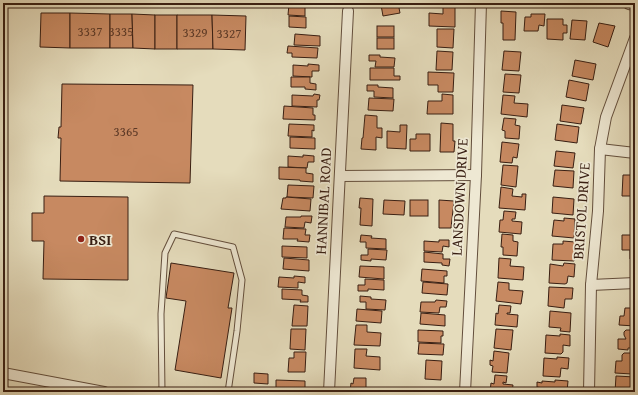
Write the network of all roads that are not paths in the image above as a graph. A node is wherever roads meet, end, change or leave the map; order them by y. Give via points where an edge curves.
1 (481, 3) edge
2 (629, 3) edge
3 (635, 4) edge
4 (348, 11) dead end
5 (635, 38) edge
6 (600, 148) junction
7 (635, 153) edge
8 (476, 175) junction
9 (340, 176) junction
10 (635, 283) edge
11 (591, 284) junction
12 (3, 373) edge
13 (71, 389) edge
14 (104, 392) edge
15 (162, 392) edge
16 (228, 392) edge
17 (329, 392) edge
18 (465, 392) edge
19 (589, 392) edge

1 - 8 street, LANSDOWN DRIVE
2 - 3 street
4 - 9 street, HANNIBAL ROAD
5 - 6 street, BRISTOL DRIVE via 606,117
6 - 7 street
6 - 11 street, BRISTOL DRIVE via 598,211
8 - 9 street
8 - 18 street, LANSDOWN DRIVE
9 - 17 street, HANNIBAL ROAD
10 - 11 street
11 - 19 street, BRISTOL DRIVE
12 - 13 street
13 - 14 street
15 - 16 lane via 161,314 165,252 174,234 233,247 242,280

